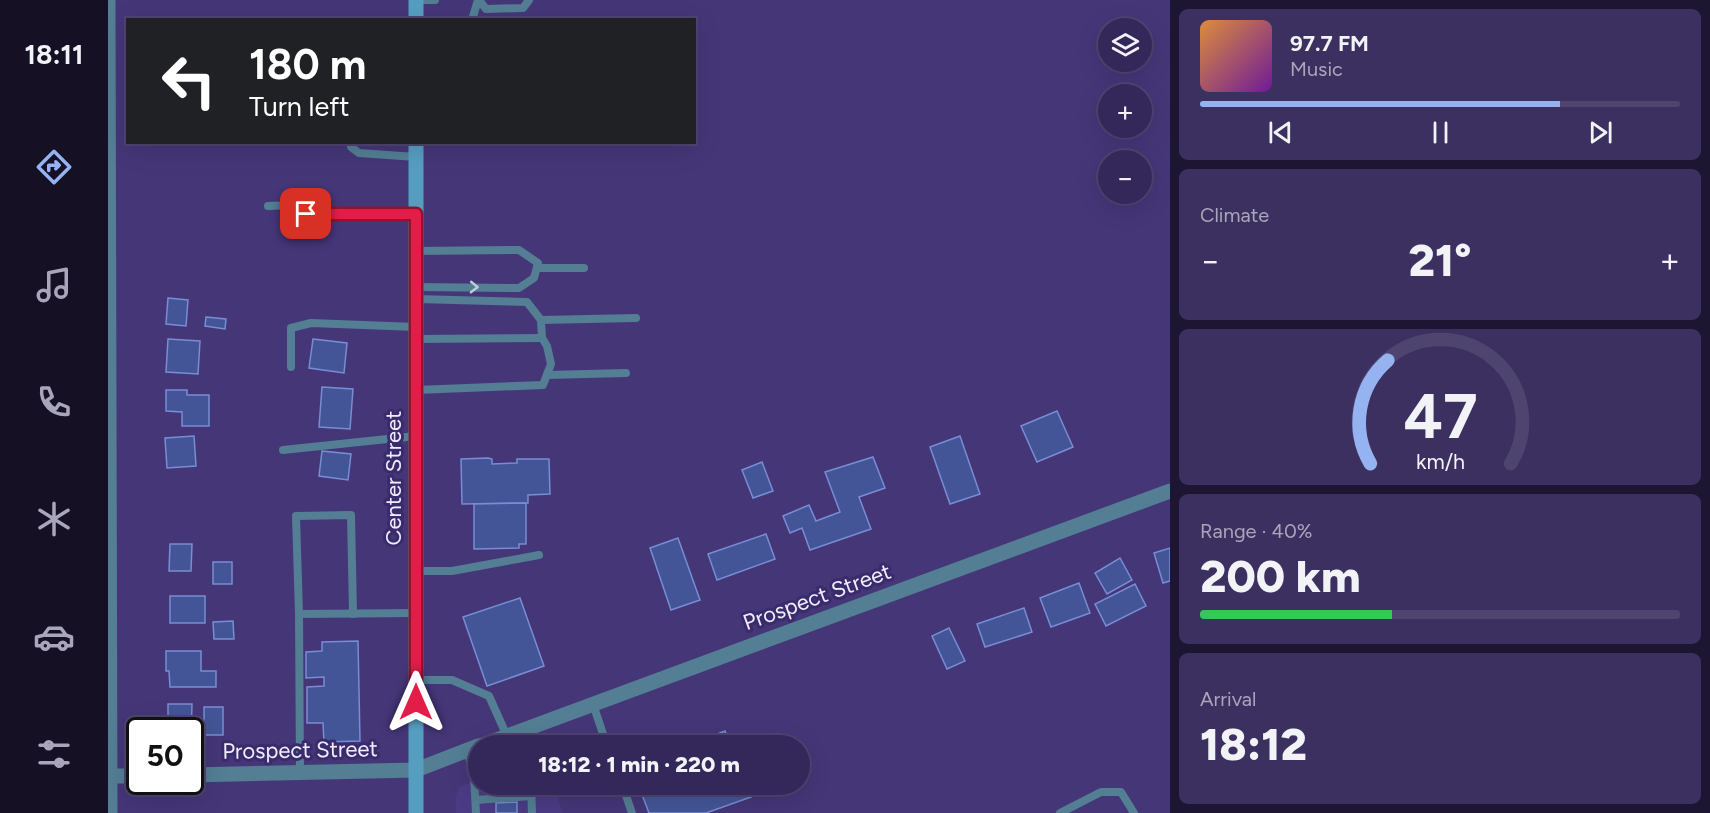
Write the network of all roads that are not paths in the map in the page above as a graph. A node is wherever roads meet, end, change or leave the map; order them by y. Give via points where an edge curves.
1 (108, 0) edge
2 (416, 0) edge
3 (435, 0) edge
4 (479, 0) edge
5 (529, 0) edge
6 (416, 18) edge
7 (473, 18) edge
8 (351, 144) edge
9 (416, 150) edge
10 (268, 206) dead end
11 (416, 214) junction
12 (416, 251) junction
13 (537, 268) junction
14 (584, 268) dead end
15 (416, 293) junction
16 (636, 318) dead end
17 (541, 320) junction
18 (416, 333) junction
19 (542, 338) junction
20 (291, 367) dead end
21 (626, 373) dead end
22 (547, 375) junction
23 (416, 390) junction
24 (416, 436) junction
25 (283, 450) dead end
26 (1170, 491) edge
27 (540, 555) dead end
28 (416, 572) junction
29 (416, 613) junction
30 (298, 614) junction
31 (353, 614) junction
32 (416, 680) junction
33 (592, 704) junction
34 (516, 735) edge
35 (522, 735) edge
36 (604, 735) edge
37 (468, 750) edge
38 (416, 770) junction
39 (300, 772) junction
40 (204, 775) edge
41 (108, 776) edge
42 (126, 776) edge
43 (476, 795) edge
44 (626, 795) edge
45 (531, 796) joint
46 (476, 800) junction
47 (110, 813) edge
48 (416, 813) edge
49 (476, 813) edge
50 (532, 813) edge
51 (632, 813) edge
52 (1059, 813) edge
53 (1134, 813) edge

1 - 41 street
2 - 3 lane
2 - 6 main road
4 - 5 lane via 486,9 523,8
4 - 7 lane
8 - 9 lane via 359,153
9 - 11 main road, Center Street
10 - 11 lane via 293,206 306,214
11 - 12 main road, Center Street
12 - 13 lane via 519,250 538,264
12 - 15 main road, Center Street
13 - 14 lane
15 -> 13 lane via 519,288 534,278
15 - 17 lane via 528,302
15 - 18 main road, Center Street
16 - 17 lane
17 - 19 lane
18 - 19 lane
18 - 20 lane via 311,323 291,328
18 - 23 main road, Center Street
19 - 22 lane via 551,364
21 - 22 lane
22 - 23 lane via 543,385
23 - 24 main road, Center Street
24 - 25 lane
24 - 28 main road, Center Street
26 - 33 street, Prospect Street
27 - 28 lane via 452,571
28 - 29 main road, Center Street
29 - 31 lane
29 - 32 main road, Center Street
30 - 31 lane
30 - 31 lane via 296,516 351,514
30 - 39 lane
32 - 34 lane via 452,680 489,696
32 - 38 main road, Center Street
33 - 35 street, Prospect Street
33 - 36 lane
37 - 38 street, Prospect Street
38 - 39 street, Prospect Street
38 - 48 main road, Center Street
39 - 40 street, Prospect Street
41 - 42 street
41 - 47 street
43 - 46 lane
44 - 51 lane
45 - 46 lane
45 - 50 lane
46 - 49 lane
52 - 53 lane via 1101,792 1121,792

